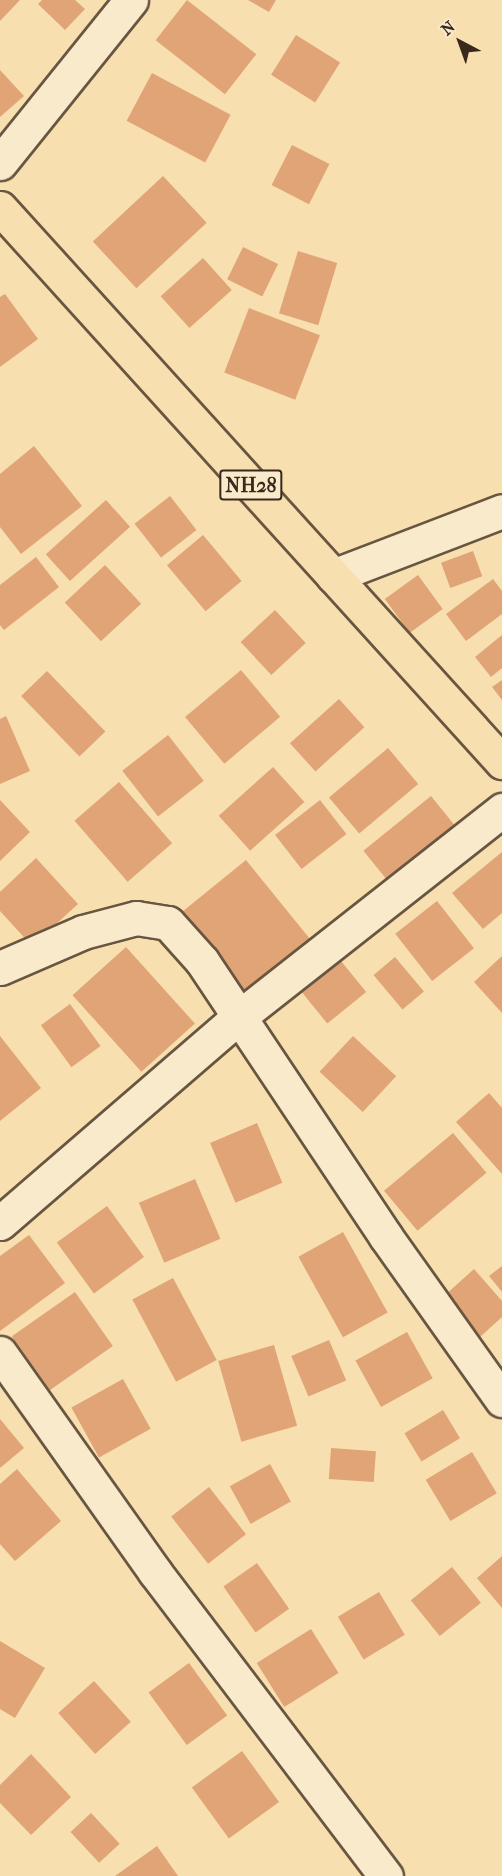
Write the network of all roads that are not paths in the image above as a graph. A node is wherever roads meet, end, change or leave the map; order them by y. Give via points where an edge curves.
1 (131, 0) edge
2 (0, 163) edge
3 (0, 208) edge
4 (502, 511) edge
5 (333, 576) junction
6 (502, 762) edge
7 (502, 810) edge
8 (0, 968) edge
9 (239, 1017) junction
10 (0, 1223) edge
11 (0, 1353) edge
12 (502, 1400) edge
13 (386, 1876) edge

1 - 2 street
3 - 5 highway, NH28
4 - 5 street
5 - 6 highway, NH28
7 - 9 street
8 - 9 street via 83,932 136,918 168,923 202,961
9 - 10 street
9 - 12 street via 386,1237
11 - 13 street via 155,1572

